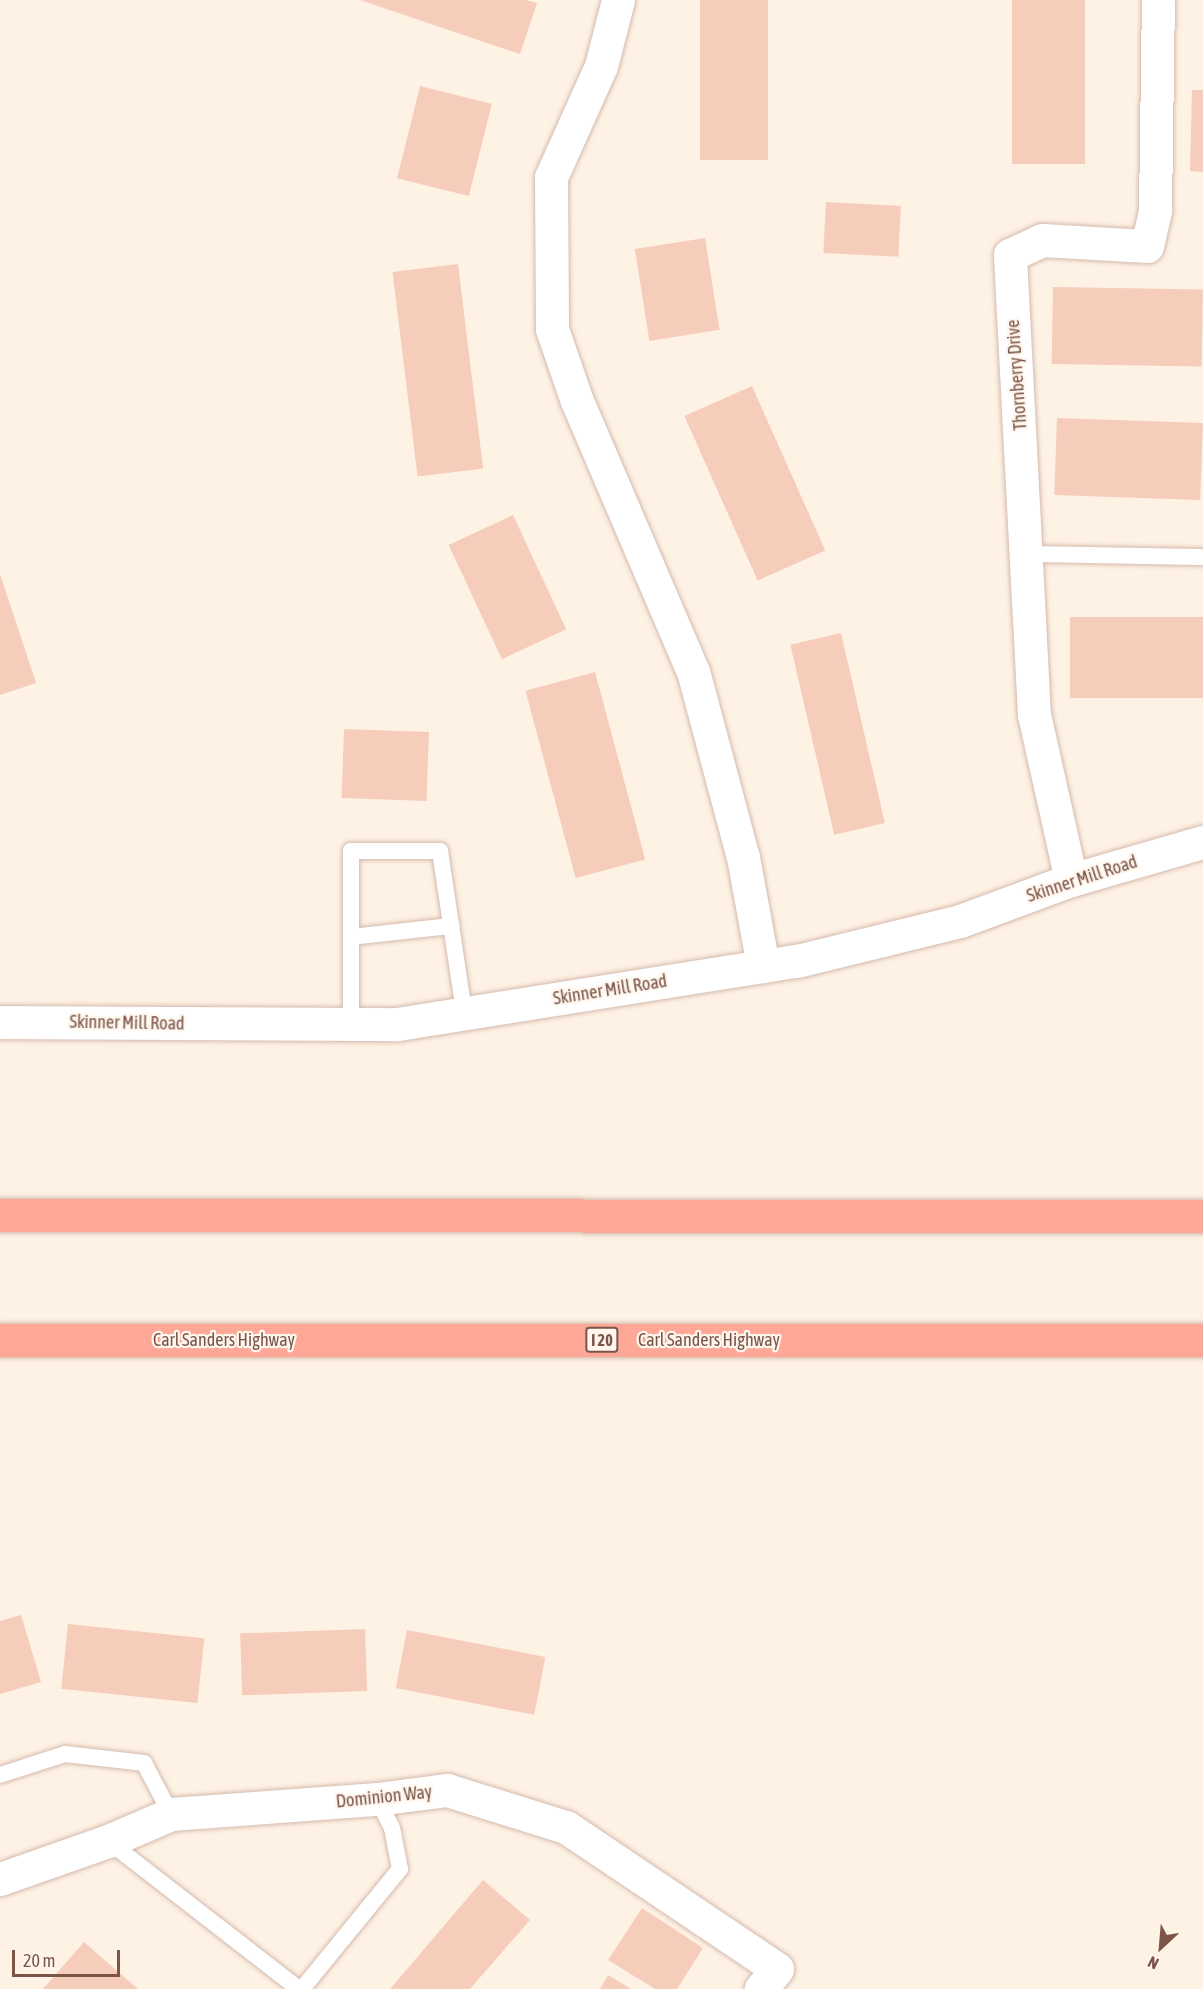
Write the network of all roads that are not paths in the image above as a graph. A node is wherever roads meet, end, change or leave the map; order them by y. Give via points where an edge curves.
1 (618, 0) edge
2 (1158, 0) edge
3 (1027, 554) junction
4 (1203, 557) edge
5 (1203, 842) edge
6 (1071, 880) junction
7 (451, 926) junction
8 (351, 937) junction
9 (763, 966) junction
10 (464, 1012) junction
11 (0, 1022) edge
12 (351, 1024) junction
13 (0, 1215) edge
14 (1203, 1216) edge
15 (0, 1340) edge
16 (1203, 1340) edge
17 (0, 1775) edge
18 (377, 1799) junction
19 (171, 1814) junction
20 (108, 1841) junction
21 (0, 1879) edge
22 (300, 1989) edge
23 (761, 1989) edge

1 - 9 street via 601,66 551,177 552,329 590,434 693,671 743,857
2 - 3 street, Thornberry Drive via 1155,210 1147,246 1042,240 1010,255
3 - 4 lane
3 - 6 street, Thornberry Drive via 1034,715
5 - 6 street, Skinner Mill Road
6 - 9 street, Skinner Mill Road via 960,921
7 - 8 lane
7 - 8 lane via 440,851 351,851
7 - 10 lane
8 - 12 lane
9 - 10 street, Skinner Mill Road
10 - 12 street, Skinner Mill Road via 397,1024
11 - 12 street, Skinner Mill Road
13 - 14 highway
15 - 16 highway, Carl Sanders Highway / I 20
17 - 19 lane via 65,1754 144,1762
18 - 19 street, Dominion Way
18 - 22 lane via 392,1828 400,1869
18 - 23 street, Dominion Way via 447,1790 566,1827 777,1969
19 - 20 street, Dominion Way
20 - 21 street, Dominion Way
20 - 22 lane

